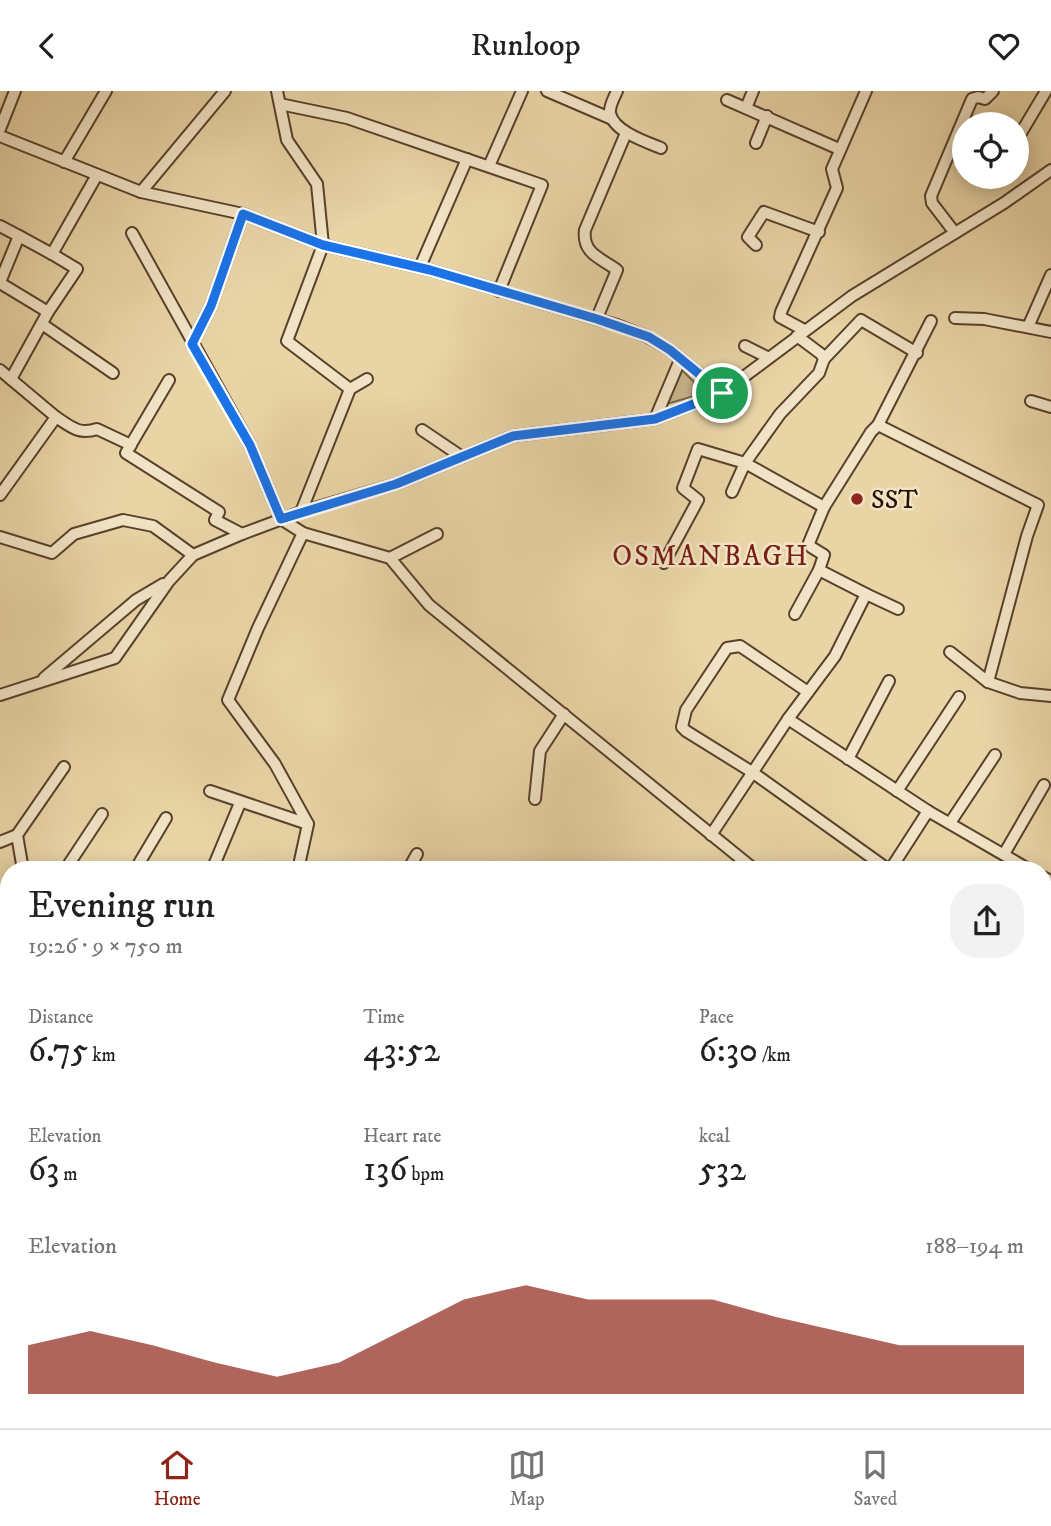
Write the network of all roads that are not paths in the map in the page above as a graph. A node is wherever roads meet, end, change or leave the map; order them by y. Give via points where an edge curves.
1 (15, 91) edge
2 (106, 91) edge
3 (225, 91) edge
4 (277, 91) edge
5 (522, 91) edge
6 (547, 91) edge
7 (617, 91) edge
8 (753, 91) edge
9 (866, 91) edge
10 (993, 91) edge
11 (1046, 91) edge
12 (727, 100) dead end
13 (280, 104) junction
14 (746, 108) junction
15 (768, 116) junction
16 (612, 119) junction
17 (1029, 120) edge
18 (0, 129) edge
19 (626, 133) junction
20 (0, 136) edge
21 (755, 143) dead end
22 (661, 148) dead end
23 (839, 149) junction
24 (467, 159) junction
25 (64, 162) junction
26 (488, 166) junction
27 (1051, 170) edge
28 (97, 175) junction
29 (141, 192) junction
30 (243, 214) junction
31 (0, 226) edge
32 (819, 232) junction
33 (132, 233) dead end
34 (955, 233) junction
35 (19, 236) junction
36 (323, 245) junction
37 (756, 245) dead end
38 (52, 254) junction
39 (420, 267) junction
40 (1051, 275) edge
41 (0, 283) edge
42 (499, 291) junction
43 (48, 312) junction
44 (955, 318) dead end
45 (597, 319) junction
46 (932, 321) dead end
47 (42, 324) junction
48 (1028, 327) junction
49 (1051, 332) edge
50 (800, 333) junction
51 (192, 344) junction
52 (745, 346) dead end
53 (917, 353) junction
54 (767, 357) junction
55 (824, 359) junction
56 (680, 360) junction
57 (0, 370) edge
58 (113, 373) dead end
59 (11, 379) junction
60 (367, 379) dead end
61 (169, 380) dead end
62 (350, 389) junction
63 (722, 393) junction
64 (1031, 401) dead end
65 (1051, 407) edge
66 (56, 417) junction
67 (655, 419) junction
68 (878, 425) junction
69 (422, 431) dead end
70 (131, 445) junction
71 (462, 457) junction
72 (745, 463) junction
73 (732, 492) dead end
74 (0, 495) edge
75 (1038, 505) junction
76 (824, 507) junction
77 (1051, 509) edge
78 (302, 512) junction
79 (281, 519) junction
80 (303, 533) junction
81 (242, 534) junction
82 (437, 534) dead end
83 (0, 537) edge
84 (193, 555) junction
85 (390, 558) junction
86 (664, 563) dead end
87 (819, 570) junction
88 (169, 581) junction
89 (866, 594) junction
90 (898, 608) dead end
91 (795, 614) dead end
92 (950, 652) dead end
93 (41, 681) junction
94 (888, 681) dead end
95 (988, 682) junction
96 (808, 692) junction
97 (0, 695) edge
98 (1051, 696) edge
99 (959, 697) dead end
100 (564, 714) junction
101 (788, 719) junction
102 (995, 755) dead end
103 (848, 759) junction
104 (64, 767) dead end
105 (752, 772) junction
106 (1044, 785) dead end
107 (211, 791) dead end
108 (898, 791) junction
109 (535, 799) dead end
110 (240, 803) junction
111 (928, 811) junction
112 (102, 814) dead end
113 (166, 818) dead end
114 (950, 823) junction
115 (308, 824) junction
116 (17, 835) junction
117 (711, 835) junction
118 (0, 842) edge
119 (417, 853) dead end
120 (1004, 855) junction
121 (21, 861) edge
122 (71, 861) edge
123 (140, 861) edge
124 (216, 861) edge
125 (300, 861) edge
126 (413, 861) edge
127 (734, 861) edge
128 (876, 861) edge
129 (895, 861) edge
130 (1014, 861) edge

1 - 18 street
2 - 25 street
3 - 29 street
4 - 13 street
5 - 26 street
6 - 16 street
7 - 16 street
8 - 14 street
9 - 23 street
10 - 34 street via 985,99 972,99 931,196
11 - 17 street
12 - 14 street
13 - 24 street via 347,118
13 - 36 street via 287,140 317,184
14 - 15 street
15 - 21 street
15 - 23 street
16 - 19 street
19 - 22 street
19 - 45 street via 585,230 589,252 617,270
20 - 25 street
23 - 32 street via 832,169 837,188
24 - 26 street
24 - 39 street
25 - 28 street
26 - 42 street via 542,185
27 - 34 street
28 - 29 street
28 - 38 street
29 - 30 street
30 - 36 street
30 - 51 street via 211,306
31 - 35 street
32 - 37 street via 764,212 748,237
32 - 50 street via 780,317
33 - 51 street
34 - 50 street
35 - 38 street
35 - 41 street
36 - 39 street
36 - 62 street via 287,341
38 - 43 street via 77,269
39 - 42 street
40 - 48 street
41 - 43 street
42 - 45 street
43 - 47 street
44 - 48 street
45 - 56 street via 649,337
46 - 53 street
47 - 58 street
47 - 59 street
48 - 49 street
50 - 54 street
50 - 55 street
51 - 79 street via 250,445
52 - 54 street
53 - 55 street via 861,320
53 - 68 street
54 - 63 street
55 - 72 street via 819,373 780,414
56 - 63 street
56 - 67 street
57 - 59 street
59 - 66 street
60 - 62 street
61 - 70 street
62 - 78 street
63 - 67 street
64 - 65 street
66 - 70 street via 77,431 97,429
66 - 74 street
67 - 71 street via 513,436
68 - 75 street
68 - 76 street
69 - 71 street
70 - 81 street via 126,453 219,512 215,520
71 - 78 street via 396,484
72 - 73 street
72 - 76 street
72 - 86 street via 698,449 682,488 698,500
75 - 77 street
75 - 95 street
76 - 87 street via 809,543 824,555
78 - 79 street
79 - 80 street
79 - 81 street
80 - 85 street
80 - 115 street via 228,700 275,764
81 - 84 street
82 - 85 street
83 - 84 street via 52,553 74,534 123,520 153,526
84 - 88 street
85 - 100 street via 429,604
87 - 89 street
87 - 91 street
88 - 93 street via 136,600
88 - 93 street via 115,657
89 - 90 street
89 - 96 street via 835,656
92 - 95 street
93 - 97 street
94 - 103 street
95 - 98 street via 1020,693
96 - 101 street
96 - 105 street via 740,646 727,647 722,653 686,710 682,727
99 - 108 street
100 - 109 street via 540,751
100 - 117 street
101 - 103 street
101 - 105 street
102 - 114 street
103 - 108 street
104 - 116 street
105 - 117 street
105 - 128 street
106 - 120 street
107 - 110 street
108 - 111 street
110 - 115 street
110 - 124 street
111 - 114 street
111 - 129 street
112 - 122 street
113 - 123 street
114 - 120 street
115 - 125 street
116 - 118 street
116 - 121 street
117 - 127 street
119 - 126 street
120 - 130 street

